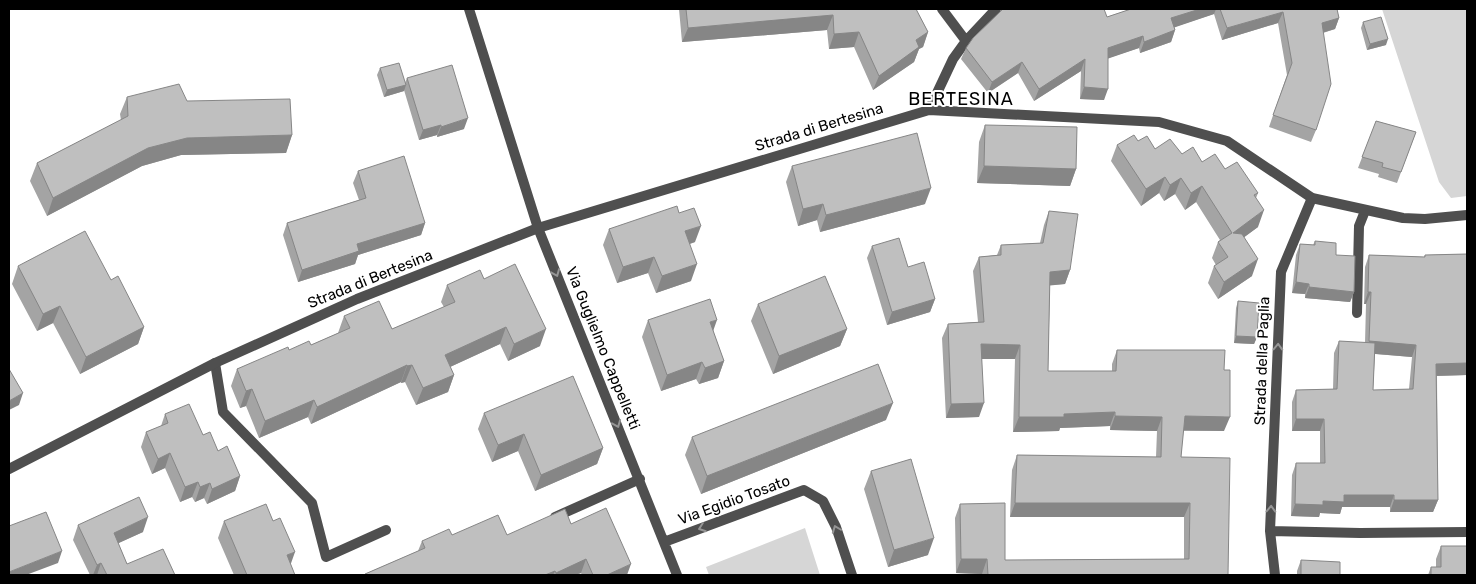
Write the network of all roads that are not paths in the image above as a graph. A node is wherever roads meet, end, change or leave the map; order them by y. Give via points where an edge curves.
1 (469, 9) edge
2 (942, 9) edge
3 (996, 9) edge
4 (966, 41) junction
5 (929, 110) junction
6 (1312, 198) junction
7 (1365, 210) junction
8 (1467, 215) edge
9 (538, 228) junction
10 (1357, 313) dead end
11 (215, 363) junction
12 (9, 469) edge
13 (640, 479) junction
14 (546, 522) edge
15 (386, 530) dead end
16 (1270, 531) junction
17 (1467, 532) edge
18 (664, 542) junction
19 (677, 575) edge
20 (852, 575) edge
21 (1275, 575) edge

1 - 9 street
2 - 4 street
3 - 4 street
4 - 5 street via 953,59
5 - 6 street, Strada di Bertesina via 1159,122 1227,141
5 - 9 street, Strada di Bertesina
6 - 7 street, Strada di Bertesina
16 -> 6 street, Strada della Paglia via 1281,272
7 - 8 street, Strada di Bertesina via 1403,218
7 - 10 street via 1359,226
9 - 11 street, Strada di Bertesina via 357,299
9 -> 13 street, Via Guglielmo Cappelletti
11 - 12 street, Strada di Bertesina
11 - 15 street via 223,412 312,503 326,557
13 - 14 street
13 - 18 street, Via Guglielmo Cappelletti
16 - 17 street
16 - 21 street, Strada della Paglia
18 - 19 street, Via Guglielmo Cappelletti
20 -> 18 street, Via Egidio Tosato via 836,527 823,501 804,490

